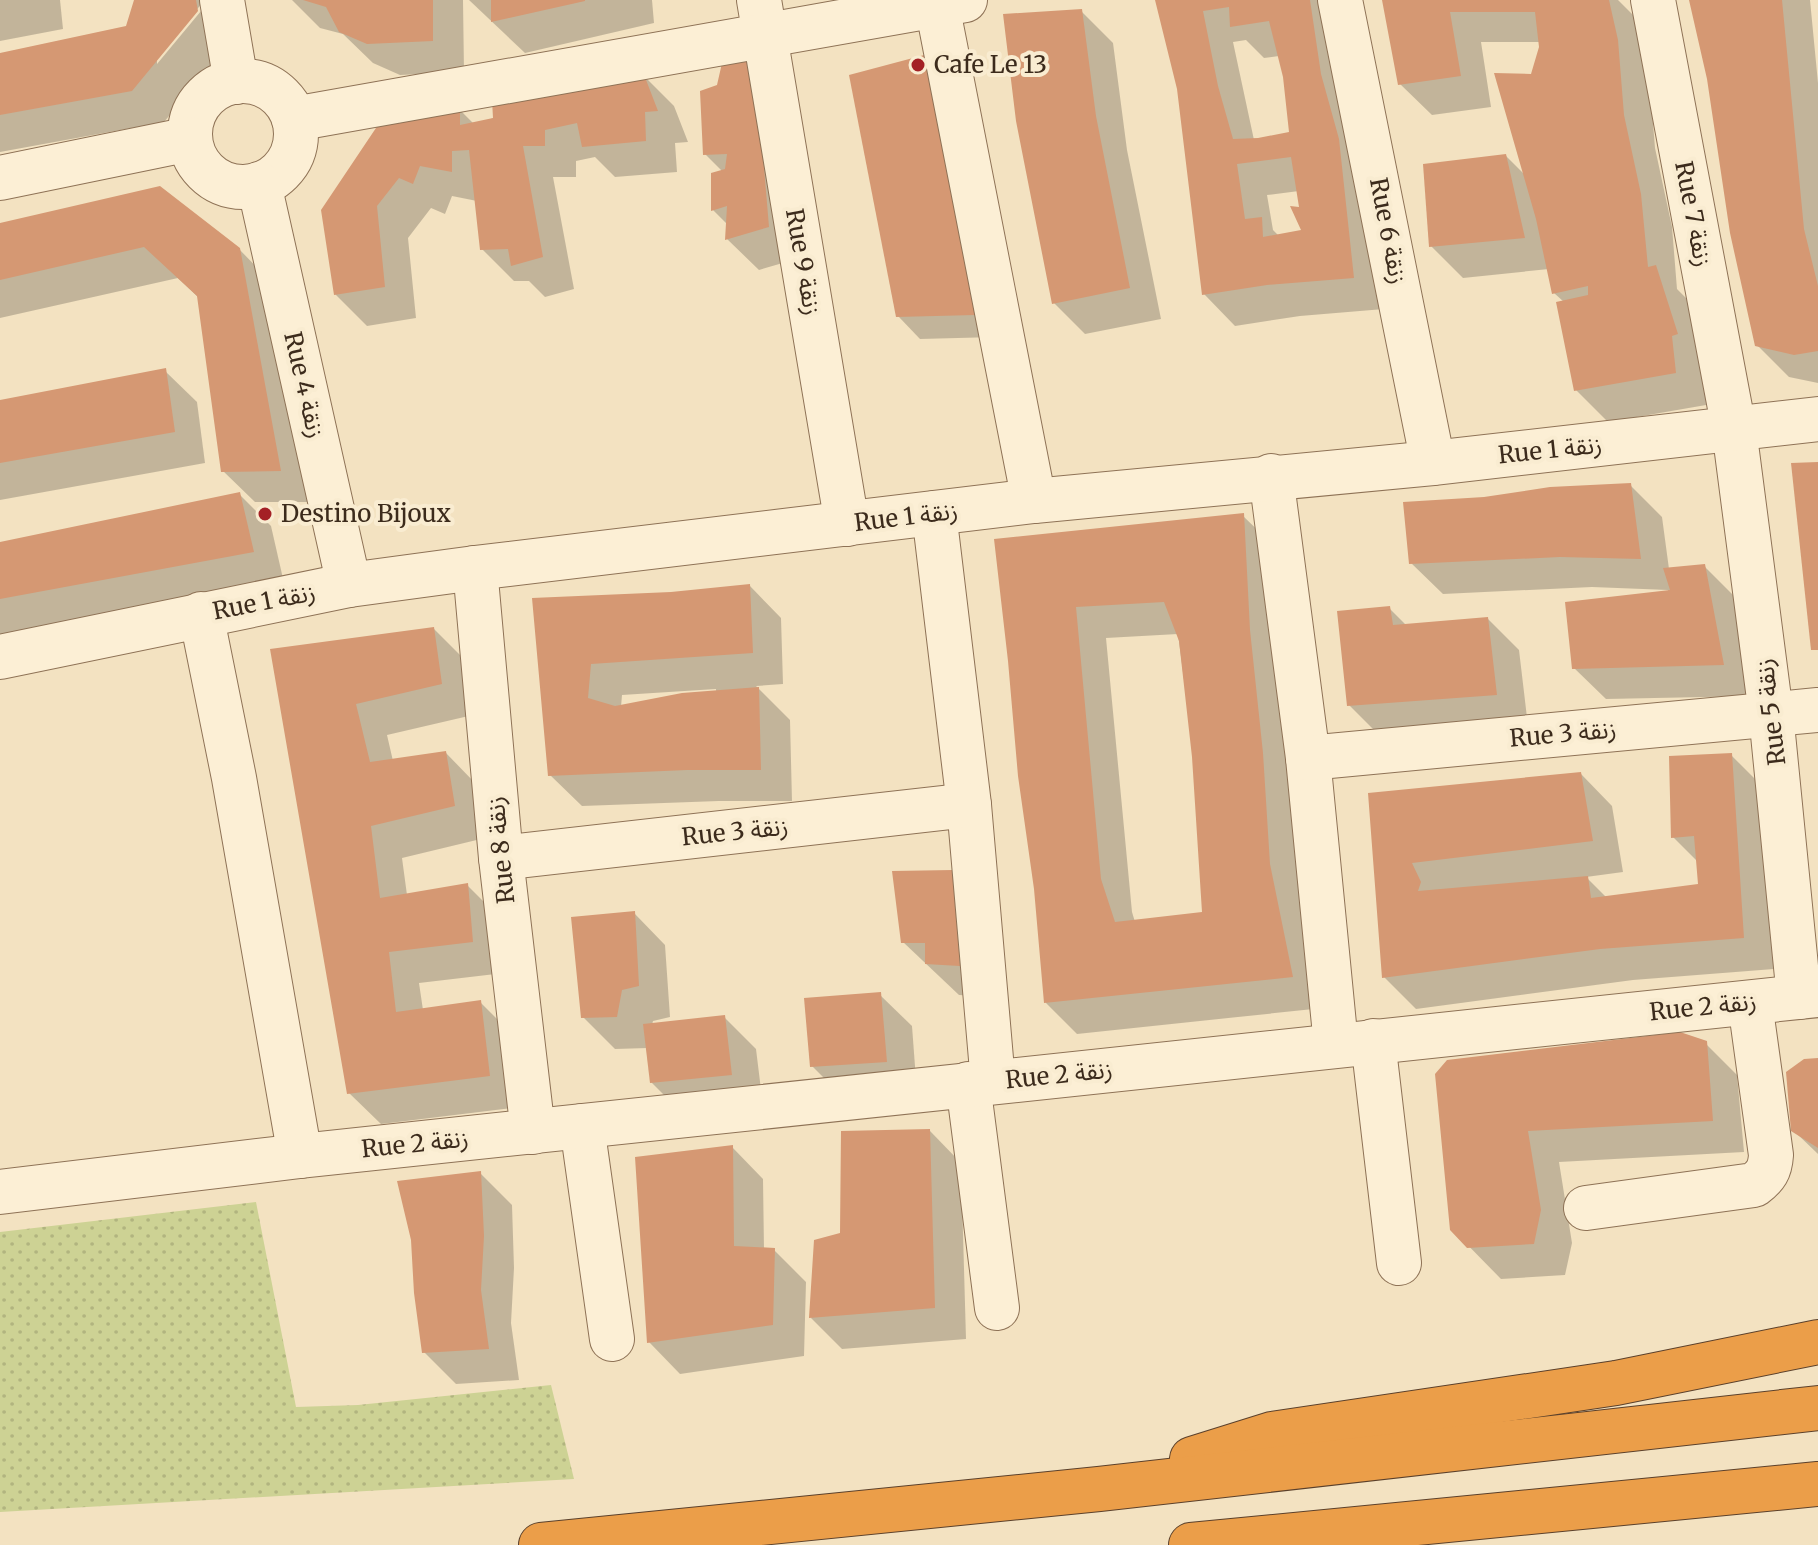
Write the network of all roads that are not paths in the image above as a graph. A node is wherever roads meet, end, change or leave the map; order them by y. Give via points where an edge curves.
1 (222, 0) edge
2 (1340, 0) edge
3 (1653, 0) edge
4 (946, 2) edge
5 (762, 17) edge
6 (236, 82) junction
7 (294, 119) junction
8 (190, 139) junction
9 (0, 178) edge
10 (259, 184) junction
11 (1818, 419) edge
12 (1734, 429) junction
13 (1433, 463) junction
14 (1271, 476) junction
15 (1034, 501) junction
16 (934, 513) junction
17 (847, 524) junction
18 (475, 568) junction
19 (349, 585) junction
20 (201, 614) junction
21 (0, 657) edge
22 (1818, 710) edge
23 (1771, 714) junction
24 (1308, 758) junction
25 (969, 805) junction
26 (501, 858) junction
27 (1808, 996) edge
28 (1750, 1003) junction
29 (1355, 1043) junction
30 (981, 1083) junction
31 (582, 1126) junction
32 (533, 1132) junction
33 (300, 1156) junction
34 (0, 1192) edge
35 (1586, 1208) dead end
36 (1399, 1263) dead end
37 (997, 1308) dead end
38 (612, 1339) dead end
39 (1818, 1342) edge
40 (1818, 1408) edge
41 (1818, 1484) edge
42 (1099, 1489) junction
43 (541, 1545) edge
44 (1191, 1545) edge

1 - 6 street
2 - 13 street, Rue 6 زنقة
3 - 12 street, Rue 7 زنقة
4 - 5 street
4 - 15 street
5 - 7 street
5 - 17 street, Rue 9 زنقة
6 - 7 street via 271,90
6 - 8 street via 201,101
7 - 10 street via 292,153 280,172
8 - 9 street
8 - 10 street via 198,162 214,178 236,186
10 - 19 street, Rue 4 زنقة
11 - 12 street, Rue 1 زنقة
12 - 13 street, Rue 1 زنقة
12 - 23 street, Rue 5 زنقة
13 - 14 street, Rue 1 زنقة
14 - 15 street, Rue 1 زنقة
14 - 24 street
15 - 16 street, Rue 1 زنقة
16 - 17 street, Rue 1 زنقة
16 - 25 street
17 - 18 street, Rue 1 زنقة
18 - 19 street, Rue 1 زنقة
18 - 26 street, Rue 8 زنقة
19 - 20 street, Rue 1 زنقة
20 - 21 street, Rue 1 زنقة
20 - 33 street
22 - 23 street, Rue 3 زنقة
23 - 24 street, Rue 3 زنقة
23 - 27 street, Rue 5 زنقة
24 - 29 street
25 - 26 street, Rue 3 زنقة
25 - 30 street
26 - 32 street, Rue 8 زنقة
27 - 28 street, Rue 2 زنقة
28 - 29 street, Rue 2 زنقة
28 - 35 street via 1771,1155 1765,1177 1754,1185
29 - 30 street, Rue 2 زنقة
29 - 36 street
30 - 31 street, Rue 2 زنقة
30 - 37 street
31 - 32 street, Rue 2 زنقة
31 - 38 street
32 - 33 street, Rue 2 زنقة
33 - 34 street, Rue 2 زنقة
39 - 42 highway via 1616,1383 1272,1434
40 - 42 highway
41 - 44 highway
42 - 43 highway

